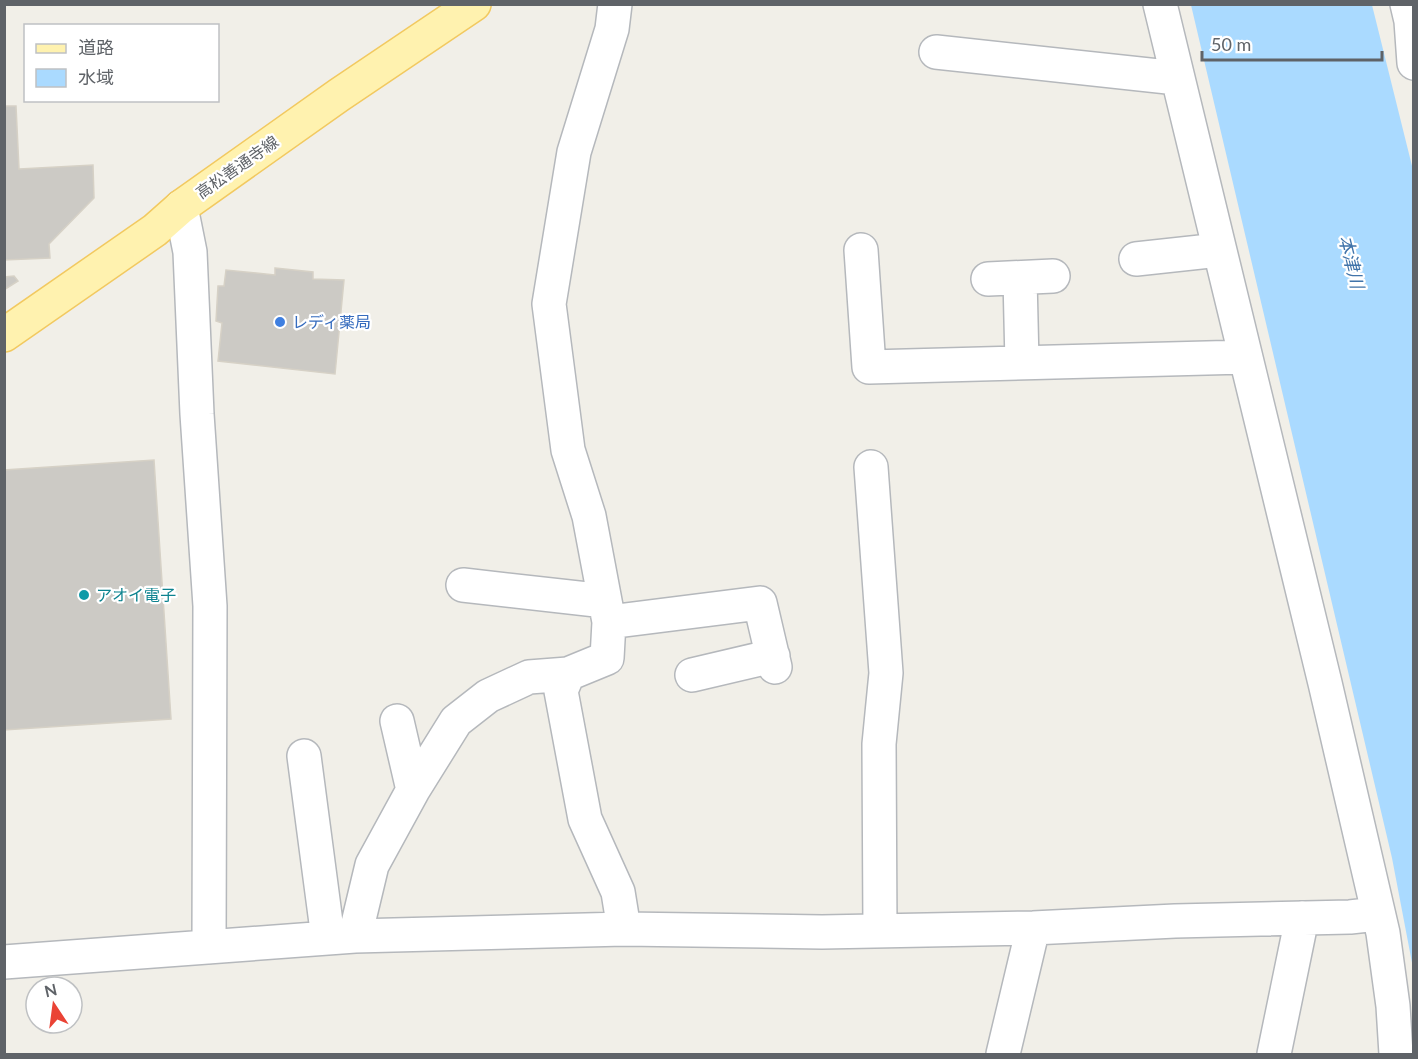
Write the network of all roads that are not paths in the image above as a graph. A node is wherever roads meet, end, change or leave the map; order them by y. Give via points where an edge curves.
1 (474, 4) edge
2 (615, 4) edge
3 (1160, 4) edge
4 (1411, 16) edge
5 (936, 52) dead end
6 (1413, 63) edge
7 (1177, 78) junction
8 (181, 207) junction
9 (861, 250) dead end
10 (1219, 250) junction
11 (1136, 259) dead end
12 (1053, 276) dead end
13 (1020, 278) junction
14 (988, 279) dead end
15 (4, 335) edge
16 (1245, 357) junction
17 (1022, 363) junction
18 (872, 467) dead end
19 (463, 585) dead end
20 (607, 612) junction
21 (568, 674) junction
22 (692, 675) dead end
23 (397, 721) dead end
24 (304, 756) dead end
25 (413, 790) junction
26 (1377, 914) junction
27 (1302, 918) junction
28 (1034, 928) junction
29 (624, 929) junction
30 (880, 931) junction
31 (342, 937) junction
32 (209, 947) junction
33 (4, 962) edge
34 (1004, 1054) edge
35 (1274, 1054) edge
36 (1396, 1054) edge

1 - 8 main road, 高松善通寺線
2 - 20 street via 612,29 574,152 549,304 568,450 589,516
3 - 7 street
4 - 6 street
5 - 7 street
7 - 10 street
8 - 15 main road, 高松善通寺線 via 155,230
8 - 32 street via 190,252 210,606
9 - 17 street via 869,367
10 - 11 street
10 - 16 street
12 - 13 street
13 - 14 street
13 - 17 street
16 - 17 street
16 - 26 street
18 - 30 street via 886,674 879,744
19 - 20 street
20 - 21 street via 607,658
20 - 22 street via 760,603 774,662
21 - 25 street via 529,677 488,696 456,721
21 - 29 street via 561,691 585,819 618,892
23 - 25 street
24 - 31 street
25 - 31 street via 372,865
26 - 27 street
26 - 36 street via 1394,1006
27 - 28 street
27 - 35 street
28 - 30 street
28 - 34 street
29 - 30 street
29 - 31 street
31 - 32 street
32 - 33 street

